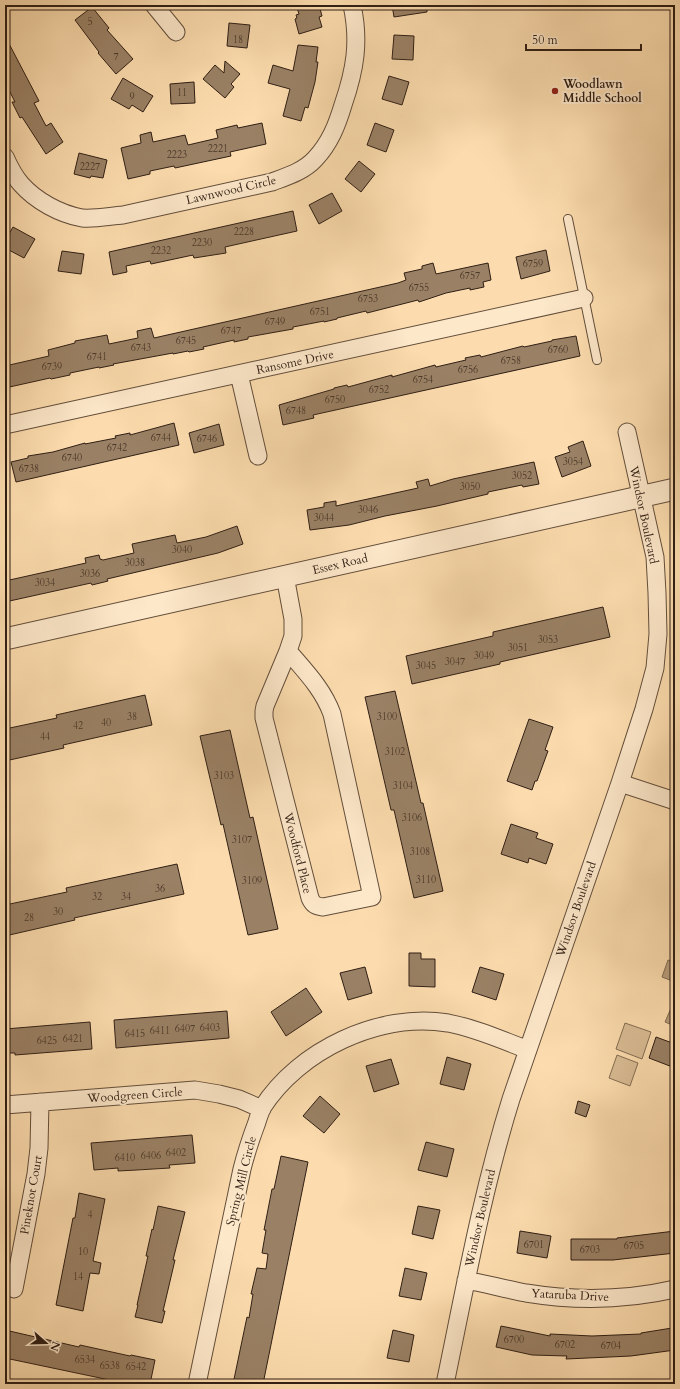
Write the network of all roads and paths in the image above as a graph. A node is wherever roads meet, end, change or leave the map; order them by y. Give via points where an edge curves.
1 (154, 5) edge
2 (352, 5) edge
3 (176, 32) dead end
4 (5, 157) edge
5 (568, 219) dead end
6 (584, 298) junction
7 (597, 360) dead end
8 (239, 374) junction
9 (5, 425) edge
10 (627, 432) dead end
11 (258, 456) dead end
12 (675, 489) edge
13 (641, 497) junction
14 (285, 576) junction
15 (5, 639) edge
16 (288, 651) junction
17 (620, 783) junction
18 (675, 801) edge
19 (528, 1050) junction
20 (40, 1102) junction
21 (5, 1104) edge
22 (262, 1109) junction
23 (466, 1280) junction
24 (14, 1288) dead end
25 (675, 1289) edge
26 (197, 1384) edge
27 (445, 1384) edge

1 - 3 street
2 - 4 street, Lawnwood Circle via 356,47 352,76 336,128 327,145 314,160 295,174 272,182 123,215 83,218 63,213 32,194 21,184
5 - 6 lane
6 - 7 lane
6 - 8 street, Ransome Drive
8 - 9 street, Ransome Drive
8 - 11 street
10 - 13 street, Windsor Boulevard
12 - 13 street, Essex Road
13 - 14 street, Essex Road
13 - 17 street, Windsor Boulevard via 654,557 658,634 655,668
14 - 15 street, Essex Road
14 - 16 street, Woodford Place via 293,619 293,636
16 - 16 street, Woodford Place via 321,691 332,714 372,897 323,907 312,904 264,718 265,706
17 - 18 street
17 - 19 street, Windsor Boulevard
19 - 22 street, Spring Mill Circle via 482,1032 448,1023 420,1020 388,1024 357,1033 327,1047 302,1064
19 - 23 street, Windsor Boulevard via 499,1135
20 - 21 street, Woodgreen Circle
20 - 22 street, Woodgreen Circle via 195,1090 239,1099
20 - 24 street, Pineknot Court via 36,1174
22 - 26 street, Spring Mill Circle via 242,1168
23 - 25 street, Yataruba Drive via 558,1297 627,1296
23 - 27 street, Windsor Boulevard

